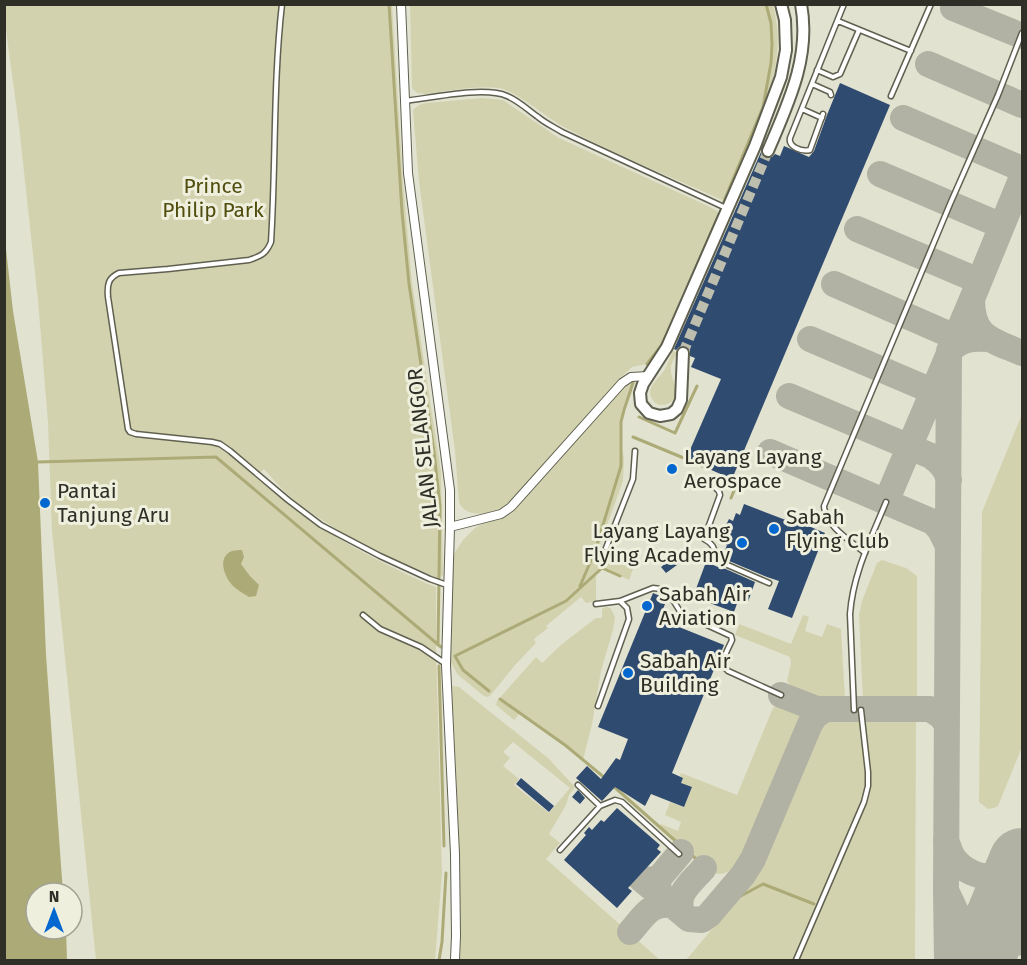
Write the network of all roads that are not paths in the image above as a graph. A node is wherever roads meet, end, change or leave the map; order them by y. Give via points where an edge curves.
1 (282, 4) edge
2 (401, 4) edge
3 (781, 4) edge
4 (801, 4) edge
5 (844, 4) edge
6 (931, 4) edge
7 (837, 21) junction
8 (859, 30) junction
9 (1023, 33) edge
10 (911, 51) junction
11 (818, 70) junction
12 (812, 84) junction
13 (831, 95) dead end
14 (891, 96) dead end
15 (405, 101) junction
16 (801, 109) junction
17 (768, 151) tunnel mouth
18 (728, 209) junction
19 (683, 353) tunnel mouth
20 (648, 376) junction
21 (635, 451) dead end
22 (706, 484) dead end
23 (886, 502) dead end
24 (450, 526) junction
25 (606, 548) dead end
26 (865, 553) junction
27 (769, 583) dead end
28 (448, 585) junction
29 (620, 601) junction
30 (596, 604) dead end
31 (363, 615) dead end
32 (446, 665) junction
33 (781, 695) dead end
34 (598, 706) dead end
35 (854, 710) dead end
36 (861, 710) dead end
37 (578, 785) dead end
38 (600, 806) junction
39 (560, 850) dead end
40 (679, 854) dead end
41 (454, 960) edge
42 (796, 960) edge

1 - 28 lane via 271,242 268,250 249,260 119,273 108,281 128,429 136,434 220,444 321,525
2 - 15 street, JALAN SELANGOR
3 - 18 main road via 786,50 781,77
4 - 17 main road via 803,52 796,82
5 - 7 lane
6 - 10 lane
7 - 8 lane
7 - 11 lane
8 - 10 lane
8 - 11 lane via 840,74 833,77
9 - 26 lane via 824,506 830,521
10 - 14 lane
11 - 12 lane
12 - 13 lane
12 - 16 lane
15 - 18 lane via 466,94 505,95 562,132
15 - 24 street, JALAN SELANGOR via 408,173 446,454
16 - 16 lane via 823,116 810,150 803,151 789,142
18 - 20 main road via 667,347
19 - 20 main road via 681,400 671,414 660,416 641,404 640,393
20 - 24 street via 631,377 622,383 511,507 501,514
21 - 25 lane via 633,479
22 - 27 lane via 716,488 720,495 704,539 711,543 716,560
23 - 26 lane
24 - 28 street, JALAN SELANGOR
26 - 35 lane via 855,581 850,614
28 - 32 street, JALAN SELANGOR
29 - 30 lane
29 - 33 lane via 653,588 668,592 681,613 731,636 724,668
29 - 34 lane via 627,608 629,619
31 - 32 lane via 380,629 421,647
32 - 41 street, JALAN SELANGOR via 455,854
36 - 42 lane via 868,772 864,802
37 - 38 lane
38 - 39 lane
38 - 40 lane via 615,800 622,802

